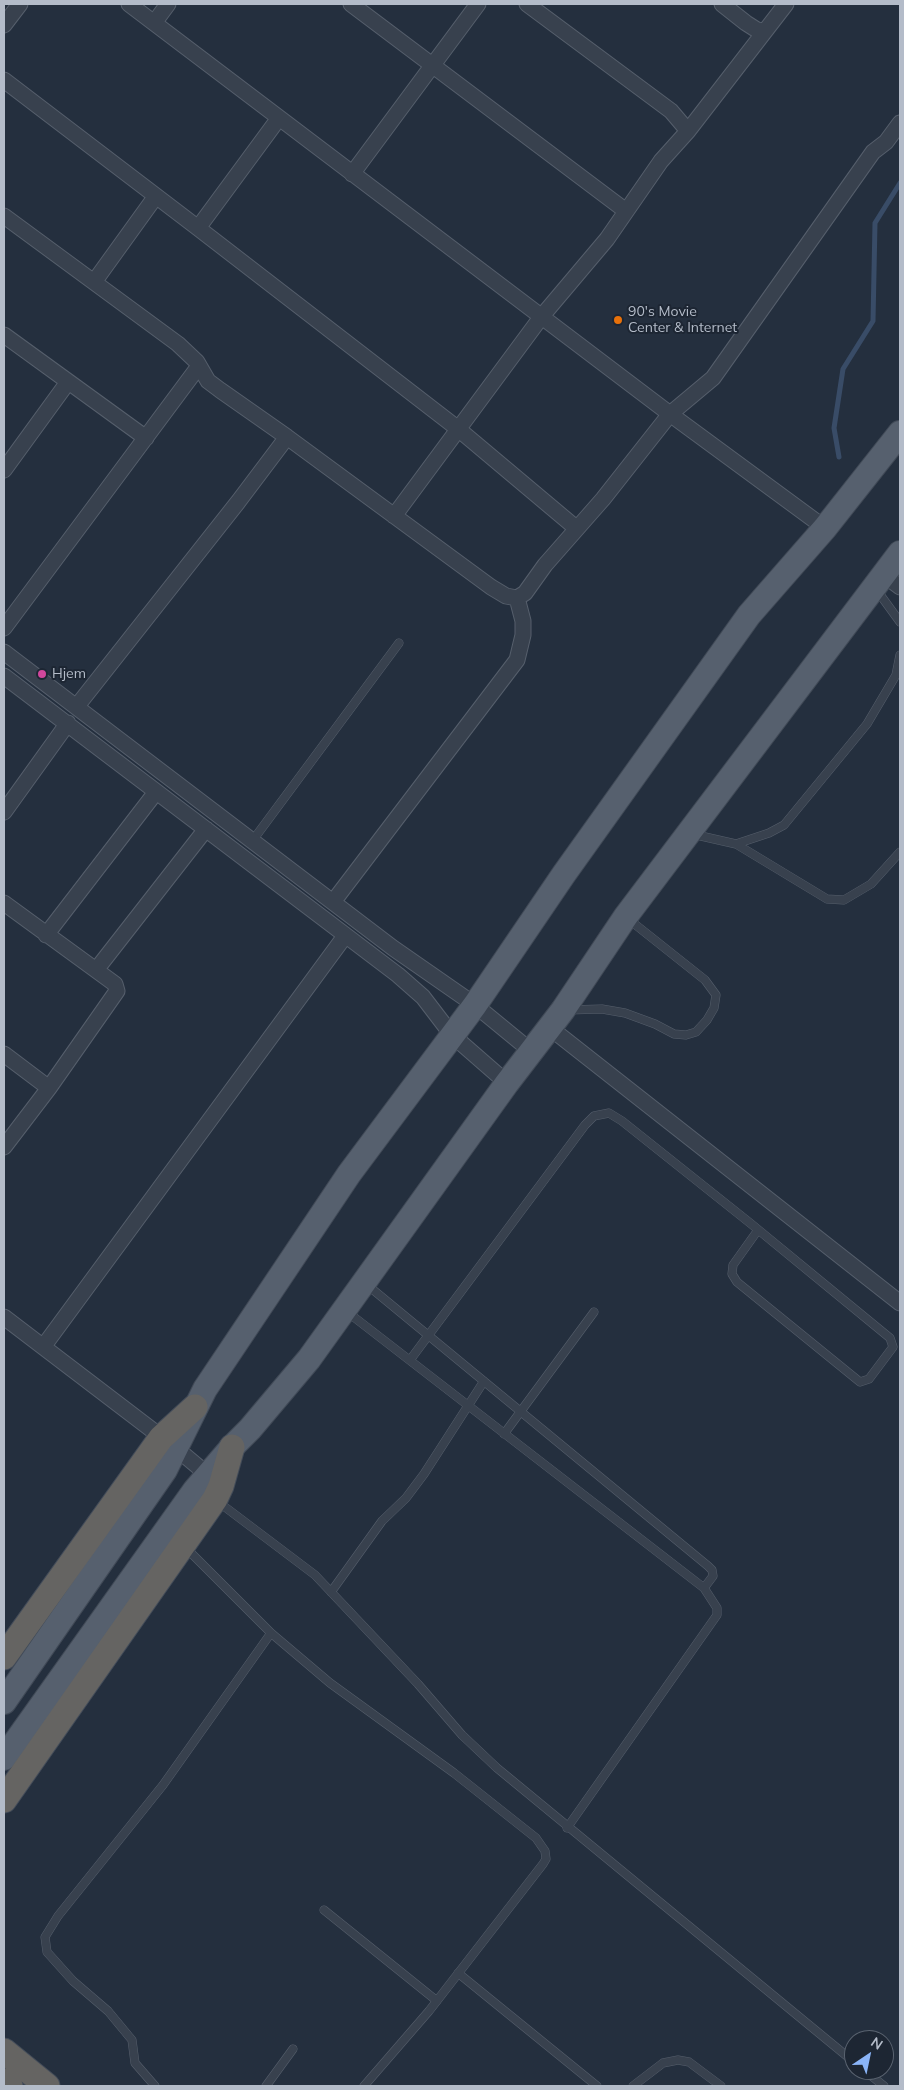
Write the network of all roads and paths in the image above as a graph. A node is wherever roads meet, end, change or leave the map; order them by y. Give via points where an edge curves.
1 (20, 4) edge
2 (129, 4) edge
3 (168, 4) edge
4 (351, 4) edge
5 (478, 4) edge
6 (527, 4) edge
7 (722, 4) edge
8 (786, 4) edge
9 (154, 23) junction
10 (4, 25) edge
11 (764, 31) junction
12 (433, 66) junction
13 (4, 80) edge
14 (279, 118) junction
15 (900, 123) edge
16 (688, 131) junction
17 (352, 174) junction
18 (156, 196) junction
19 (626, 211) junction
20 (4, 216) edge
21 (198, 228) junction
22 (94, 282) junction
23 (542, 316) junction
24 (4, 335) edge
25 (199, 366) junction
26 (68, 382) junction
27 (670, 414) junction
28 (457, 428) junction
29 (900, 433) edge
30 (287, 437) junction
31 (146, 438) junction
32 (4, 470) edge
33 (394, 516) junction
34 (576, 528) junction
35 (826, 528) junction
36 (900, 553) edge
37 (886, 583) edge
38 (517, 598) junction
39 (900, 622) edge
40 (4, 628) edge
41 (399, 643) dead end
42 (4, 652) edge
43 (900, 655) edge
44 (4, 676) edge
45 (77, 706) junction
46 (68, 723) junction
47 (156, 792) junction
48 (4, 812) edge
49 (206, 829) junction
50 (690, 834) junction
51 (253, 840) junction
52 (736, 844) junction
53 (900, 852) edge
54 (4, 902) edge
55 (333, 902) junction
56 (626, 916) junction
57 (46, 935) junction
58 (345, 936) junction
59 (96, 970) junction
60 (475, 1005) junction
61 (556, 1019) junction
62 (452, 1035) junction
63 (531, 1051) junction
64 (4, 1054) edge
65 (507, 1083) junction
66 (49, 1088) junction
67 (4, 1148) edge
68 (758, 1230) junction
69 (364, 1282) junction
70 (900, 1303) edge
71 (345, 1310) junction
72 (594, 1312) dead end
73 (4, 1317) edge
74 (429, 1336) junction
75 (43, 1347) junction
76 (410, 1360) junction
77 (484, 1381) junction
78 (469, 1406) junction
79 (195, 1407) joint
80 (521, 1412) junction
81 (504, 1434) junction
82 (169, 1443) junction
83 (232, 1447) joint
84 (215, 1486) junction
85 (183, 1545) junction
86 (704, 1588) junction
87 (331, 1592) junction
88 (271, 1633) junction
89 (4, 1657) edge
90 (4, 1702) edge
91 (4, 1758) edge
92 (4, 1800) edge
93 (567, 1828) junction
94 (324, 1910) dead end
95 (458, 1973) junction
96 (437, 2001) junction
97 (293, 2049) dead end
98 (4, 2051) edge
99 (844, 2054) edge
100 (4, 2081) edge
101 (10, 2086) edge
102 (47, 2086) edge
103 (154, 2086) edge
104 (266, 2086) edge
105 (364, 2086) edge
106 (597, 2086) edge
107 (633, 2086) edge
108 (721, 2086) edge

1 - 10 street
2 - 9 street
3 - 9 street
4 - 12 street
5 - 12 street
6 - 16 street via 671,111
7 - 11 street via 746,23
8 - 11 street
9 - 14 street
11 - 16 street
12 - 17 street
12 - 19 street
13 - 18 street
14 - 17 street
14 - 21 street
15 - 27 street via 886,142 873,152 713,378
16 - 19 street via 661,161
17 - 23 street
18 - 21 street
18 - 22 street
19 - 23 street via 607,239
20 - 22 street
21 - 28 street
22 - 25 street via 178,344
23 - 27 street
23 - 28 street
24 - 26 street
25 - 30 street via 208,381
25 - 31 street
26 - 31 street
26 - 32 street
27 - 34 street via 603,500
27 - 35 street
28 - 33 street
28 - 34 street
29 - 35 main road
30 - 33 street
30 - 45 street
31 - 40 street
33 - 38 street via 491,587
34 - 38 street via 525,593
35 - 60 main road via 749,615
36 - 37 main road
37 - 39 lane
37 - 50 main road
38 - 55 street via 523,635 517,660
41 - 51 lane
42 - 45 street
43 - 52 lane via 896,675 867,724 784,825
44 - 46 street
45 - 51 street
46 - 47 street
46 - 48 street
47 - 49 street
47 - 57 street
49 - 58 street
49 - 59 street
50 - 52 lane
50 - 56 main road
51 - 55 street
52 - 53 lane via 827,899 844,900 871,884
54 - 57 street
55 - 60 street
56 - 61 main road
56 - 61 lane via 706,980 716,995 714,1008 707,1020 696,1032 674,1034 655,1024 602,1009
57 - 59 street
58 - 62 street via 423,997
58 - 75 street
59 - 66 street via 115,984 117,991
60 - 62 main road
60 - 63 street
61 - 63 main road
61 - 70 street
62 - 65 street
62 - 79 main road via 349,1174
63 - 65 main road
64 - 66 street
65 - 69 main road
66 - 67 street
68 - 68 lane via 890,1338 893,1347 869,1379 860,1382 737,1282 732,1274 733,1265
68 - 74 lane via 622,1121 609,1113 601,1113 585,1124
69 - 71 main road
69 - 74 lane
71 - 76 lane
71 - 83 main road via 293,1379
72 - 80 lane
73 - 75 street
74 - 76 lane
74 - 77 lane
75 - 82 street
76 - 78 lane
77 - 78 lane
77 - 80 lane
78 - 81 lane
78 - 87 lane via 424,1474 406,1498 382,1521
79 - 82 highway
80 - 81 lane
80 - 86 lane via 708,1566 713,1576
81 - 86 lane
82 - 84 street
82 - 89 highway
82 - 90 main road via 165,1470
83 - 84 highway
84 - 85 highway
84 - 87 lane
84 - 91 main road via 195,1490
85 - 88 lane
85 - 92 highway
86 - 93 lane via 717,1615
87 - 93 lane via 462,1734
88 - 95 lane via 330,1683 491,1802 536,1838 545,1851 543,1864
88 - 103 lane via 163,1784 58,1916 45,1937 47,1952 73,1981 108,2011 132,2040 135,2063
93 - 99 lane
94 - 96 lane
95 - 96 lane
95 - 106 lane
96 - 105 lane
97 - 104 lane
98 - 102 highway
100 - 101 highway
107 - 108 lane via 663,2064 678,2060 690,2062

